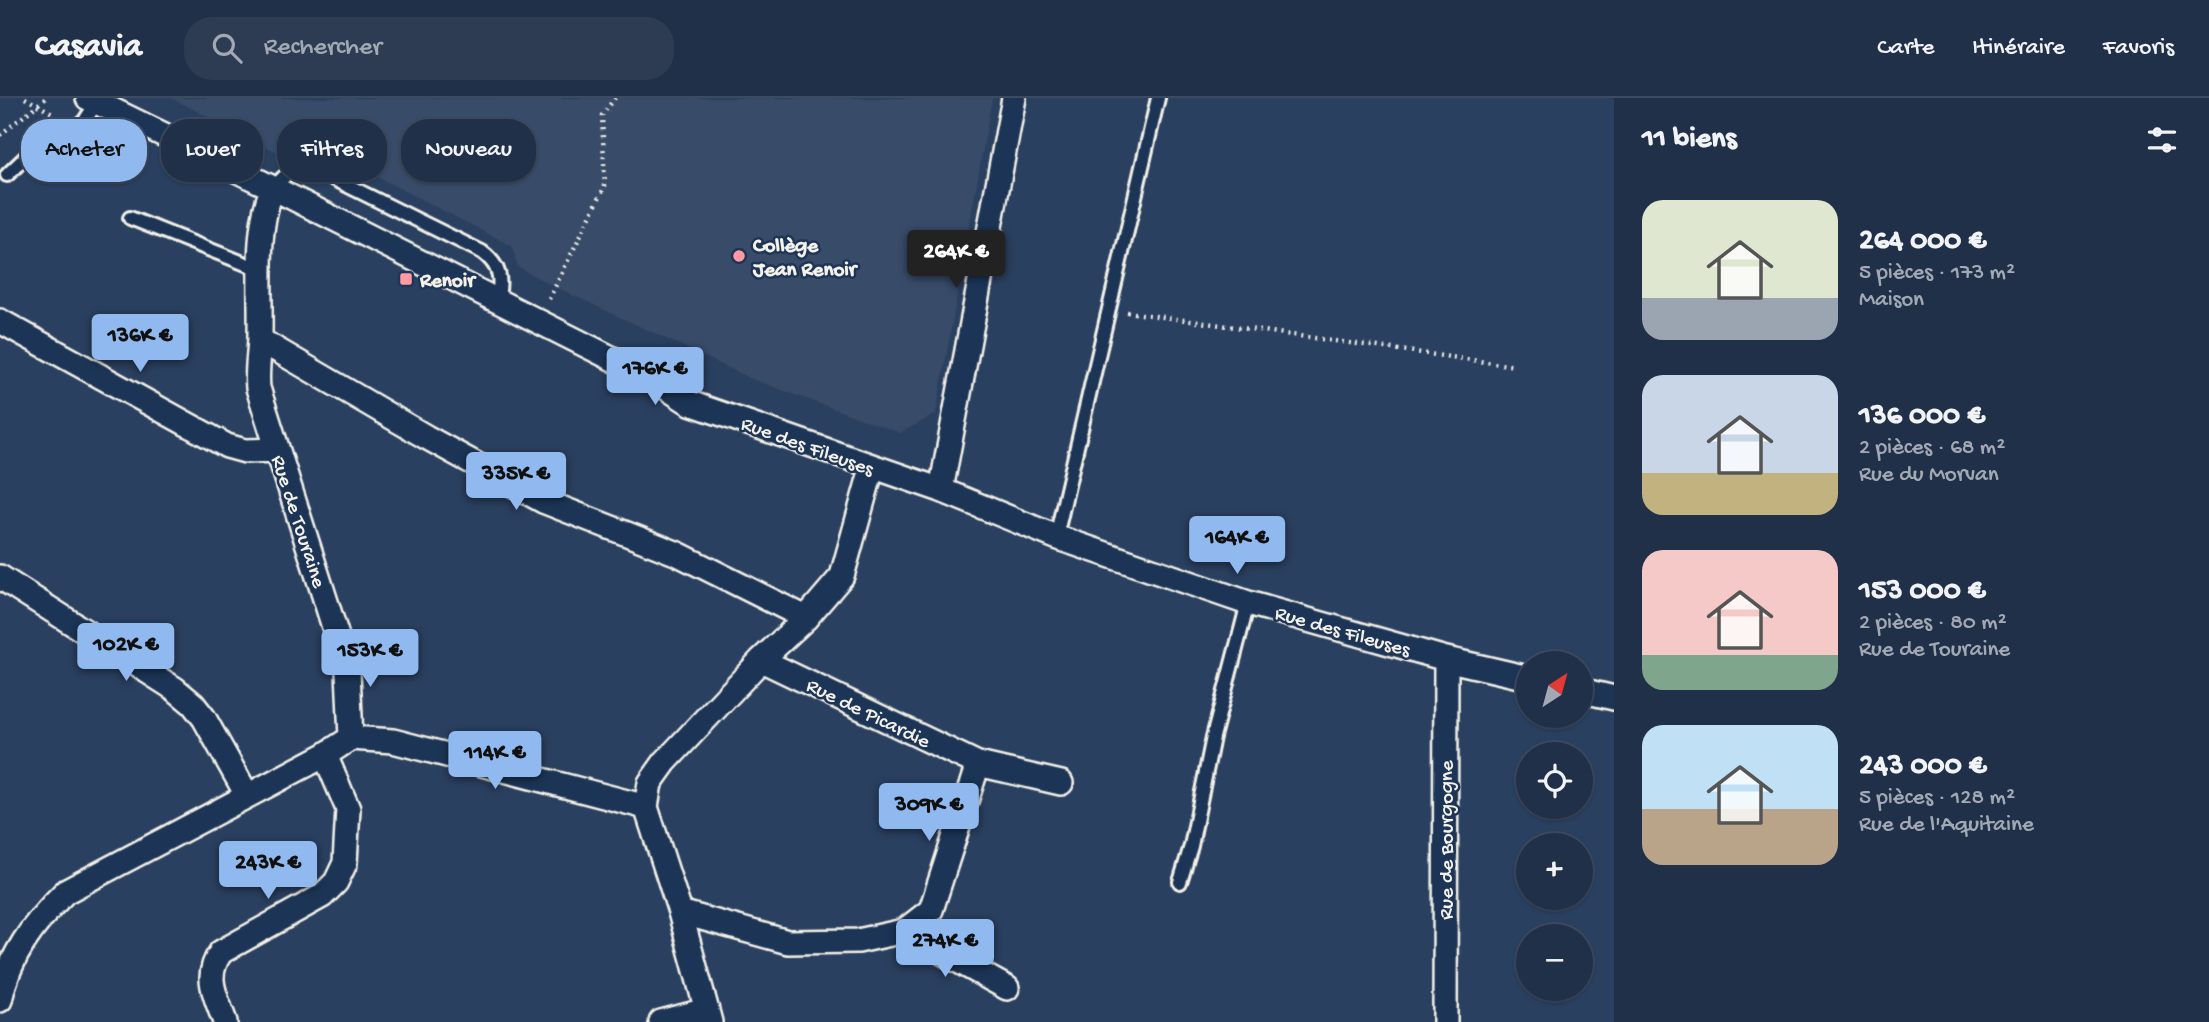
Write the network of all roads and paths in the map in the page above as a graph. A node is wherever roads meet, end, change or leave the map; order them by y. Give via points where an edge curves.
1 (46, 98) edge
2 (615, 98) edge
3 (1014, 98) edge
4 (1158, 98) edge
5 (93, 100) edge
6 (0, 135) edge
7 (7, 175) dead end
8 (273, 188) junction
9 (130, 218) dead end
10 (261, 270) junction
11 (497, 301) junction
12 (1109, 310) junction
13 (0, 321) edge
14 (537, 321) junction
15 (260, 340) junction
16 (1515, 366) dead end
17 (277, 450) junction
18 (872, 468) junction
19 (941, 490) junction
20 (1056, 537) junction
21 (0, 578) edge
22 (1248, 603) junction
23 (806, 618) junction
24 (1446, 659) junction
25 (761, 660) junction
26 (1516, 675) edge
27 (1593, 693) edge
28 (1614, 698) edge
29 (351, 738) junction
30 (325, 755) junction
31 (978, 764) junction
32 (1061, 783) dead end
33 (247, 795) junction
34 (646, 807) junction
35 (1180, 883) dead end
36 (680, 912) junction
37 (904, 931) junction
38 (1007, 988) dead end
39 (0, 1000) edge
40 (709, 1016) edge
41 (225, 1022) edge
42 (661, 1022) edge
43 (1445, 1022) edge

1 - 6 path
2 - 14 path via 602,115 605,186
3 - 19 street
4 - 12 lane
5 - 7 lane via 92,114 84,122 32,151
5 - 8 street, Rue des Fileuses
8 - 10 street, Rue de Touraine via 264,211
8 - 11 street, Rue des Fileuses
8 - 11 lane via 294,169 314,169 482,252 499,270
9 - 10 lane
10 - 15 street, Rue de Touraine
11 - 14 street, Rue des Fileuses
12 - 16 path
12 - 20 lane
13 - 17 street via 226,446
14 - 18 street, Rue des Fileuses via 653,379 690,403
15 - 17 street, Rue de Touraine via 258,388
15 - 23 street via 543,501 678,554
17 - 29 street, Rue de Touraine via 348,671
18 - 19 street, Rue des Fileuses
18 - 23 street via 842,576
19 - 20 street, Rue des Fileuses
20 - 22 street, Rue des Fileuses
21 - 33 street via 193,704
22 - 24 street, Rue des Fileuses
22 - 35 lane
23 - 25 street
24 - 26 street, Rue des Fileuses
24 - 43 street, Rue de Bourgogne
25 - 31 street, Rue de Picardie
25 - 34 street via 665,762 650,783
27 - 28 street
29 - 30 street
29 - 34 street via 393,741
30 - 33 street
30 - 41 street via 348,809 345,863 323,896 221,952 211,978
31 - 32 street, Rue de Picardie
31 - 37 street via 930,910
33 - 39 street via 65,892 39,917 17,951
34 - 36 street
36 - 37 street via 789,942 858,941
36 - 40 street
37 - 38 street
40 - 42 street

